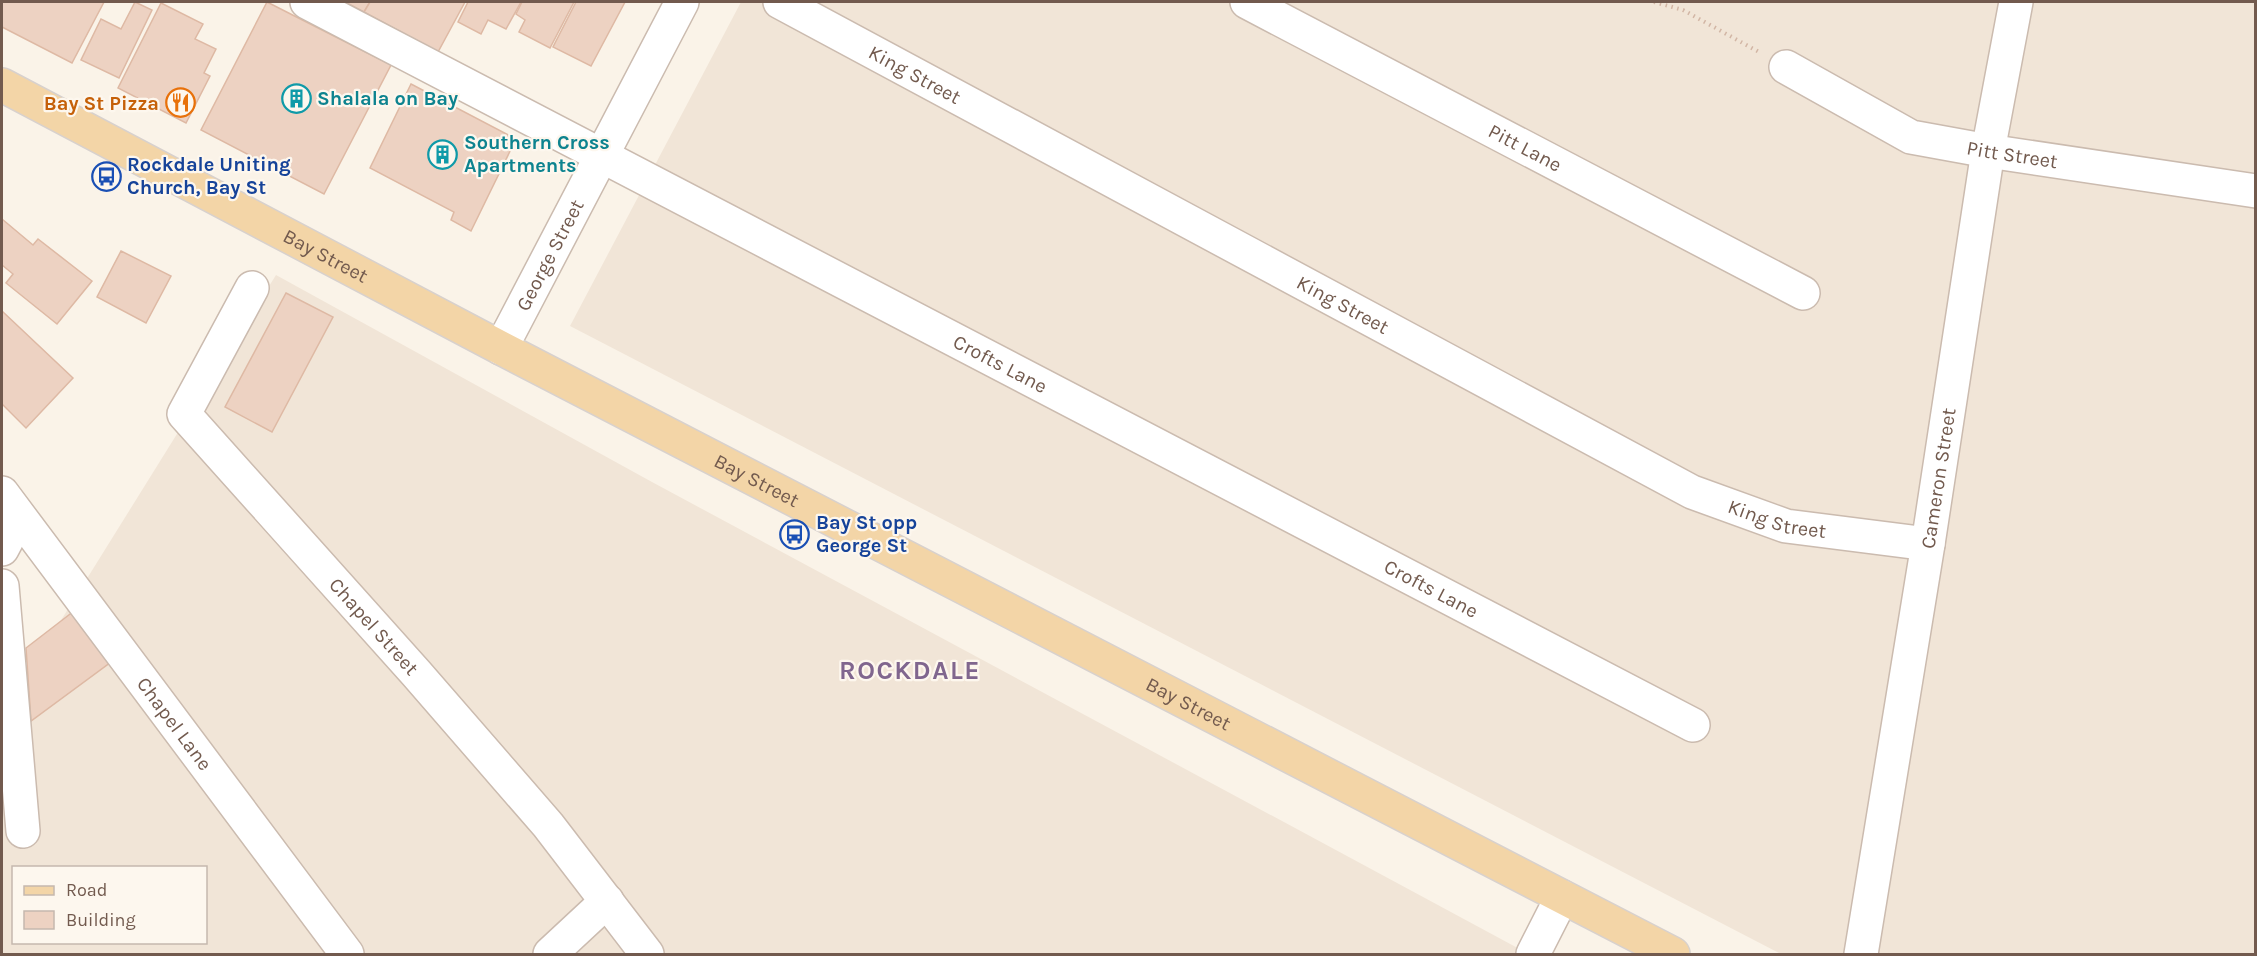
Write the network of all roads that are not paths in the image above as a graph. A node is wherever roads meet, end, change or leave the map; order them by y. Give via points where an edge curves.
1 (307, 2) edge
2 (682, 2) edge
3 (780, 2) edge
4 (1246, 2) edge
5 (2016, 2) edge
6 (1786, 67) road end
7 (2, 85) edge
8 (1988, 151) junction
9 (602, 155) junction
10 (2256, 191) edge
11 (252, 288) dead end
12 (1803, 293) dead end
13 (501, 348) junction
14 (10, 505) edge
15 (1928, 544) junction
16 (2, 549) edge
17 (2, 586) edge
18 (1693, 724) dead end
19 (23, 831) dead end
20 (1562, 897) junction
21 (607, 901) junction
22 (347, 954) edge
23 (550, 954) edge
24 (647, 954) edge
25 (1533, 954) edge
26 (1672, 954) edge
27 (1861, 954) edge

1 - 9 street, Crofts Lane
2 - 9 street, George Street
3 - 15 street, King Street via 1692,492 1786,526
4 - 12 street, Pitt Lane
5 - 8 street, Cameron Street
6 - 8 street, Pitt Street via 1911,137
7 - 13 main road, Bay Street
8 - 10 street, Pitt Street
8 - 15 street, Cameron Street
9 - 13 street, George Street
9 - 18 street, Crofts Lane
11 - 21 street, Chapel Street via 184,414 416,673 548,825
13 - 20 main road, Bay Street
14 - 16 street
14 - 22 street, Chapel Lane
15 - 27 street, Cameron Street
17 - 19 street
20 - 25 street
20 - 26 main road, Bay Street
21 - 23 street
21 - 24 street, Chapel Street

